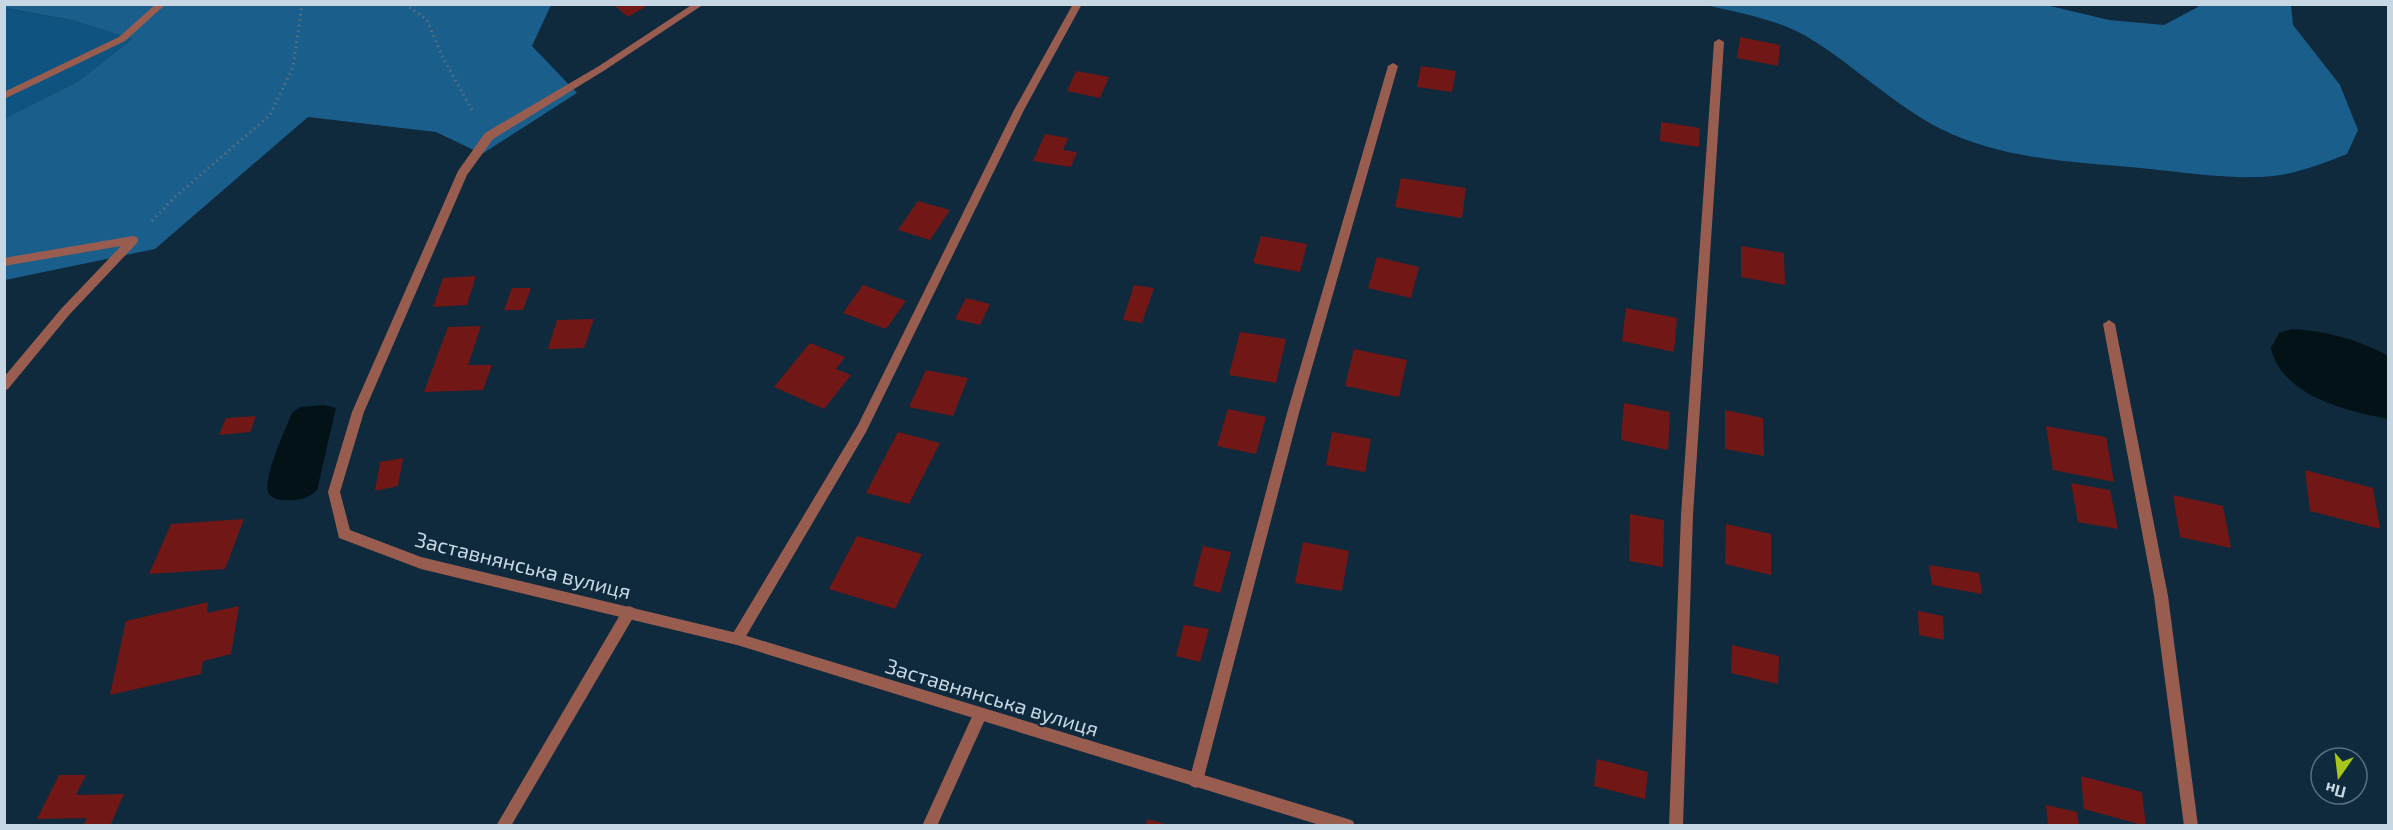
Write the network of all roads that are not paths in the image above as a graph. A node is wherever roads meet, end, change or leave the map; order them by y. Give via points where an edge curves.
1 (162, 4) edge
2 (700, 4) edge
3 (1078, 4) edge
4 (1719, 42) dead end
5 (1393, 66) dead end
6 (4, 96) edge
7 (4, 262) edge
8 (2109, 324) dead end
9 (4, 386) edge
10 (629, 612) junction
11 (737, 639) junction
12 (980, 715) junction
13 (1196, 781) junction
14 (503, 825) edge
15 (929, 825) edge
16 (1348, 825) edge
17 (1676, 825) edge
18 (2191, 825) edge

1 - 6 street via 122,39
2 - 10 street, Заставнянська вулиця via 489,136 457,184 358,412 334,492 344,534 421,563
3 - 11 street via 1019,110 862,428
4 - 17 street via 1687,515
5 - 13 street via 1293,413
7 - 9 street via 133,240 65,312
8 - 18 street via 2161,596
10 - 11 street, Заставнянська вулиця
10 - 14 street
11 - 12 street, Заставнянська вулиця
12 - 13 street, Заставнянська вулиця
12 - 15 street
13 - 16 street, Заставнянська вулиця

